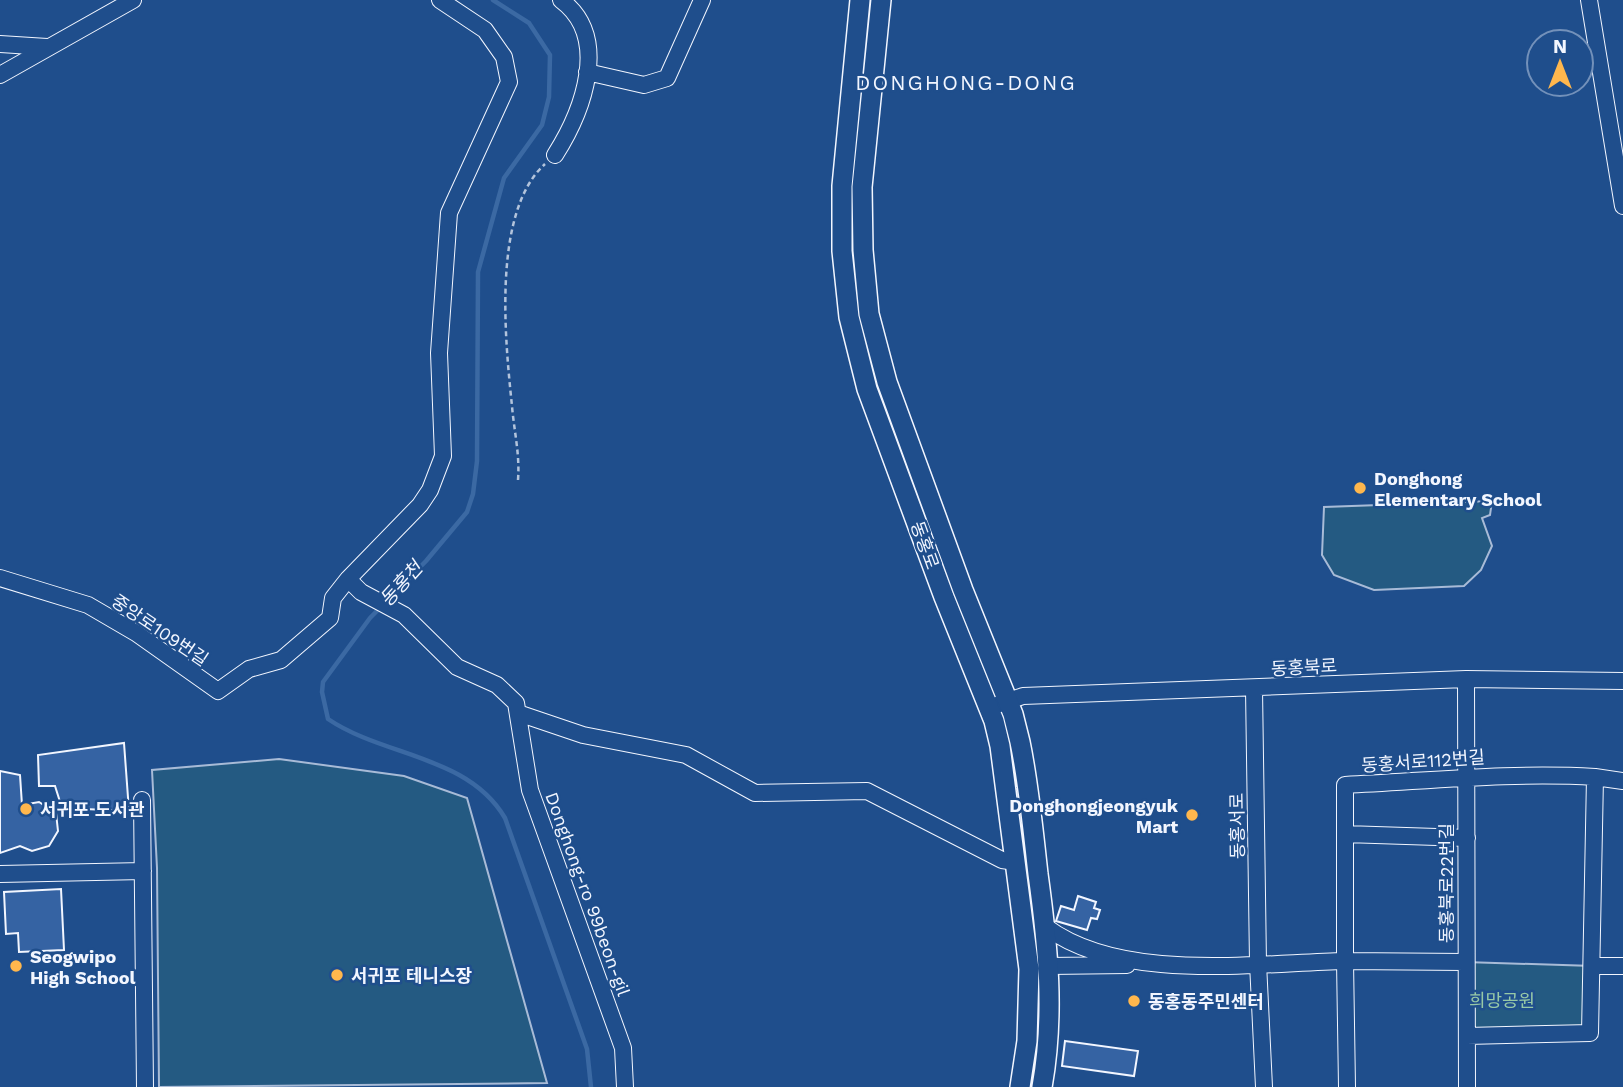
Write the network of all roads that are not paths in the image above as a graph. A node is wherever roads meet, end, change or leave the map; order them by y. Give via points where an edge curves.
1 (134, 0) edge
2 (440, 0) edge
3 (561, 0) edge
4 (702, 0) edge
5 (860, 0) edge
6 (881, 0) edge
7 (1589, 0) edge
8 (0, 44) edge
9 (47, 47) junction
10 (587, 72) junction
11 (0, 75) edge
12 (555, 155) road end
13 (1623, 206) edge
14 (0, 578) edge
15 (348, 579) junction
16 (1466, 679) junction
17 (1623, 681) edge
18 (1254, 689) junction
19 (1007, 701) junction
20 (988, 708) junction
21 (518, 713) junction
22 (1595, 777) junction
23 (1465, 779) junction
24 (1623, 781) edge
25 (142, 800) dead end
26 (1345, 834) junction
27 (1467, 838) junction
28 (1016, 862) junction
29 (143, 872) junction
30 (0, 874) edge
31 (1046, 927) junction
32 (1345, 961) junction
33 (1465, 962) junction
34 (1258, 963) junction
35 (1149, 965) junction
36 (1593, 966) junction
37 (1049, 967) junction
38 (1623, 967) edge
39 (1466, 1036) junction
40 (145, 1087) edge
41 (625, 1087) edge
42 (1020, 1087) edge
43 (1042, 1087) edge
44 (1264, 1087) edge
45 (1347, 1087) edge
46 (1467, 1087) edge

1 - 9 street
2 - 15 street via 485,30 504,57 509,82 449,213 439,353 443,456 420,505
3 - 10 street via 574,9 585,27
4 - 10 street via 667,78 644,85
5 - 20 main road, 동홍로 via 842,186 849,317 867,388
6 - 19 main road, 동홍로 via 862,187 869,314 887,382
7 - 13 street
8 - 9 street
9 - 11 street
10 - 12 street via 580,107
14 - 15 street, 중앙로109번길 via 88,605 218,691 249,669 281,660 301,645 330,618 333,598
15 - 21 street via 361,592 404,615 457,667 497,684 516,703
16 - 17 street, 동홍북로
16 - 18 street, 동홍북로
16 - 23 street, 동홍북로22번길
18 - 19 street, 동홍북로 via 1023,696
18 - 34 street, 동홍서로
19 - 20 street, 동홍북로
19 - 31 main road, 동홍로 via 1026,767
20 - 28 main road, 동홍로 via 1005,771
21 - 28 street via 583,734 686,755 755,793 867,791 1002,860
21 - 41 street, Donghong-ro 99beon-gil via 530,790 623,1048
22 - 23 street, 동홍서로112번길 via 1489,774
22 - 24 street, 동홍서로112번길
22 - 36 street
23 - 26 street, 동홍서로112번길 via 1345,785
23 - 27 street, 동홍북로22번길
25 - 29 street
26 - 27 street
26 - 32 street, 동홍서로112번길
27 - 33 street, 동홍북로22번길
28 - 42 main road, 동홍로 via 1030,987
29 - 30 street
29 - 40 street
31 - 35 street via 1079,945
31 - 37 main road, 동홍로
32 - 33 street
32 - 34 street
32 - 45 street
33 - 39 street, 동홍북로22번길
34 - 35 street
34 - 44 street, 동홍서로
35 - 37 street
36 - 38 street
36 - 39 street via 1590,1033
37 - 43 main road, 동홍로
39 - 46 street, 동홍북로22번길

